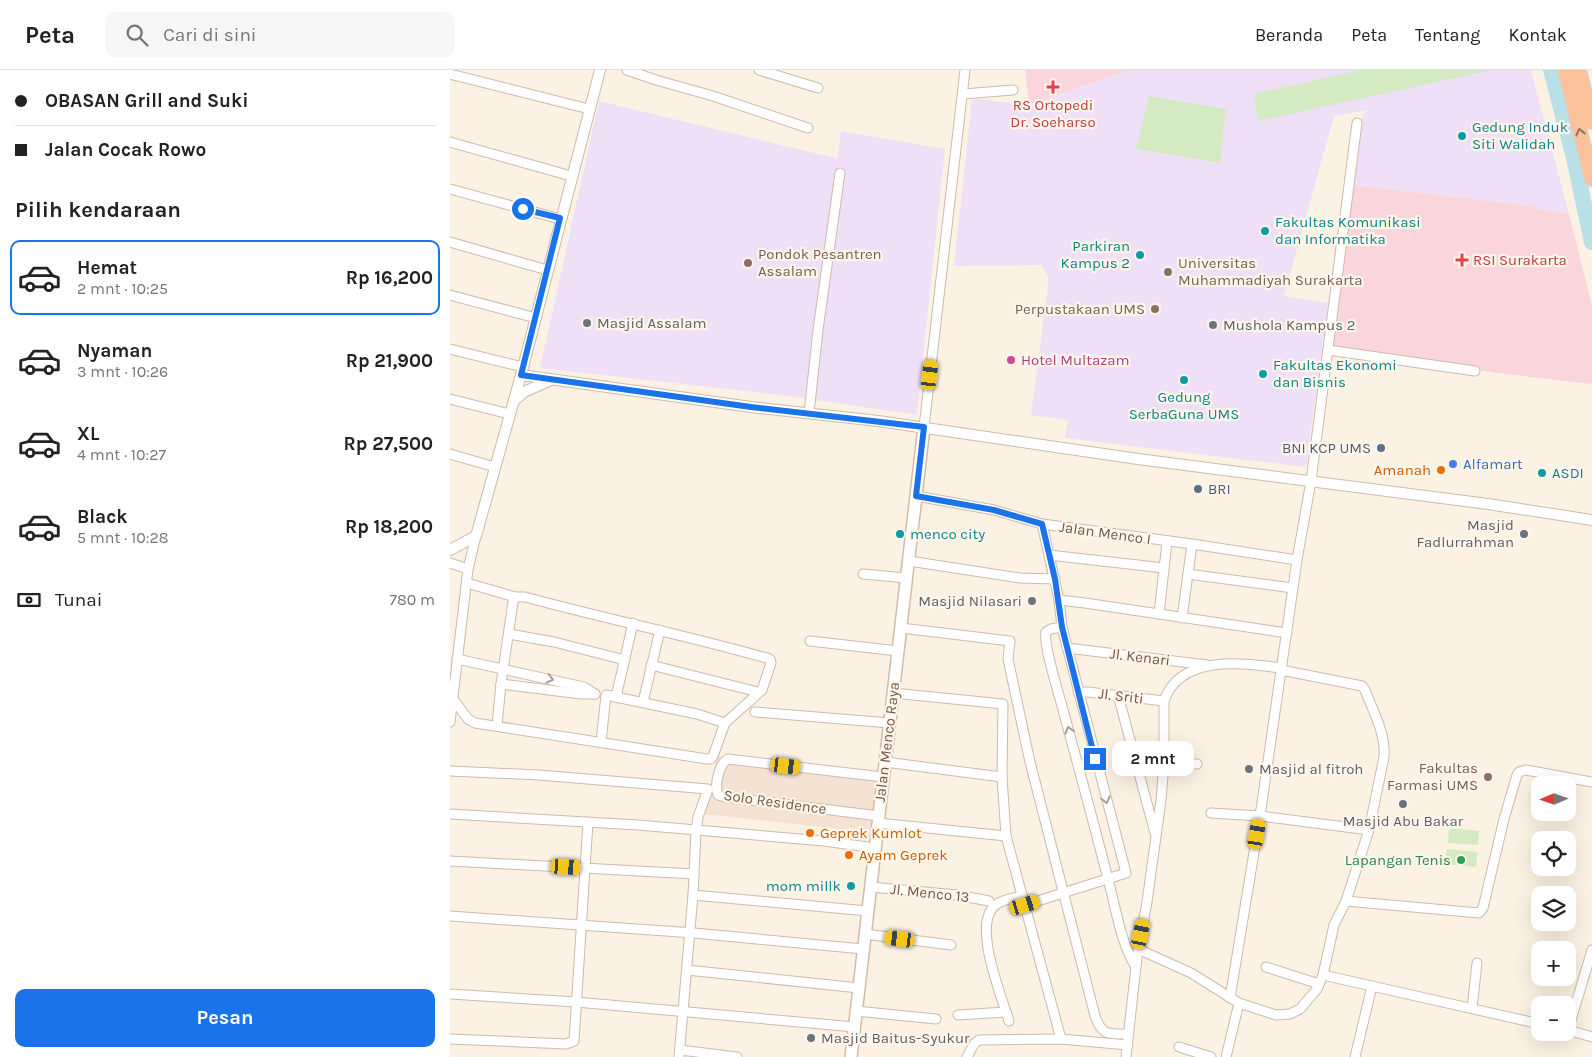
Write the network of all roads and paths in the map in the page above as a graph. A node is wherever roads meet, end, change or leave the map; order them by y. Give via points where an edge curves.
1 (600, 70) edge
2 (627, 70) edge
3 (759, 70) edge
4 (965, 70) edge
5 (1565, 70) edge
6 (1579, 70) edge
7 (450, 74) edge
8 (818, 88) dead end
9 (1013, 90) dead end
10 (962, 94) junction
11 (589, 109) junction
12 (1592, 122) edge
13 (1357, 123) dead end
14 (808, 128) dead end
15 (450, 142) edge
16 (840, 173) dead end
17 (571, 176) junction
18 (1592, 179) edge
19 (450, 189) edge
20 (560, 218) junction
21 (450, 242) edge
22 (547, 270) junction
23 (450, 295) edge
24 (536, 318) junction
25 (450, 349) edge
26 (1328, 350) junction
27 (522, 371) junction
28 (1475, 371) dead end
29 (552, 380) junction
30 (450, 399) edge
31 (513, 402) junction
32 (809, 413) junction
33 (509, 414) junction
34 (924, 427) junction
35 (450, 454) edge
36 (495, 466) junction
37 (1311, 481) junction
38 (916, 496) junction
39 (1592, 520) edge
40 (1042, 524) junction
41 (476, 536) junction
42 (1168, 542) junction
43 (1192, 544) junction
44 (450, 550) edge
45 (1049, 555) junction
46 (1297, 560) junction
47 (908, 562) junction
48 (450, 563) edge
49 (1164, 568) junction
50 (468, 569) junction
51 (862, 574) dead end
52 (1188, 574) junction
53 (906, 578) junction
54 (1055, 579) junction
55 (467, 583) junction
56 (1293, 588) junction
57 (515, 597) junction
58 (1059, 600) junction
59 (1159, 614) junction
60 (1182, 618) junction
61 (633, 623) junction
62 (1062, 627) junction
63 (901, 628) junction
64 (660, 630) junction
65 (1286, 633) junction
66 (509, 634) junction
67 (810, 641) dead end
68 (1067, 648) junction
69 (898, 651) junction
70 (457, 659) junction
71 (625, 660) junction
72 (651, 665) junction
73 (1212, 665) junction
74 (503, 668) junction
75 (1281, 669) junction
76 (501, 684) junction
77 (452, 685) edge
78 (758, 692) junction
79 (1078, 692) junction
80 (893, 693) junction
81 (595, 694) junction
82 (611, 696) junction
83 (1118, 696) junction
84 (453, 700) junction
85 (1164, 701) junction
86 (643, 702) junction
87 (755, 712) dead end
88 (450, 722) edge
89 (725, 723) junction
90 (890, 723) junction
91 (497, 725) junction
92 (601, 742) junction
93 (885, 762) junction
94 (1164, 764) junction
95 (1197, 764) dead end
96 (450, 771) edge
97 (1100, 776) junction
98 (883, 777) junction
99 (1002, 777) junction
100 (1082, 781) junction
101 (1592, 782) edge
102 (1211, 813) dead end
103 (450, 814) edge
104 (1260, 816) junction
105 (878, 819) junction
106 (588, 822) junction
107 (1369, 830) junction
108 (696, 831) junction
109 (1006, 836) junction
110 (1156, 838) junction
111 (875, 848) junction
112 (450, 861) edge
113 (585, 868) junction
114 (694, 874) junction
115 (1108, 879) junction
116 (871, 886) junction
117 (1064, 893) junction
118 (693, 894) junction
119 (1024, 900) junction
120 (989, 901) dead end
121 (1346, 901) junction
122 (868, 912) junction
123 (450, 916) edge
124 (581, 924) junction
125 (690, 933) junction
126 (865, 934) junction
127 (952, 945) dead end
128 (863, 949) junction
129 (1138, 949) junction
130 (1592, 950) edge
131 (1478, 963) dead end
132 (1136, 967) junction
133 (1266, 967) dead end
134 (687, 970) junction
135 (1323, 975) junction
136 (1320, 984) junction
137 (1372, 986) junction
138 (859, 988) junction
139 (450, 994) edge
140 (1230, 998) junction
141 (576, 1002) junction
142 (1576, 1003) edge
143 (1239, 1004) junction
144 (1472, 1008) junction
145 (856, 1011) junction
146 (683, 1013) junction
147 (958, 1015) dead end
148 (936, 1019) dead end
149 (1531, 1022) edge
150 (854, 1027) junction
151 (1576, 1032) edge
152 (1129, 1034) junction
153 (1592, 1037) edge
154 (450, 1039) edge
155 (1061, 1040) junction
156 (1128, 1045) junction
157 (1179, 1047) dead end
158 (679, 1054) edge
159 (737, 1057) edge
160 (851, 1057) edge
161 (968, 1057) edge
162 (1126, 1057) edge
163 (1211, 1057) edge
164 (1226, 1057) edge
165 (1355, 1057) edge

1 - 11 street
2 - 14 street
3 - 8 street
4 - 10 street
18 -> 5 highway
6 - 12 highway
7 - 11 street
9 - 10 street
10 - 34 street
11 - 17 street
13 - 26 street
15 - 17 street
16 - 32 street
17 - 20 street
19 - 20 street
20 - 22 street
21 - 22 street
22 - 24 street
23 - 24 street
24 - 27 street
25 - 27 street
26 - 28 street
26 - 37 street
27 - 29 street
27 - 31 street
29 - 31 street via 524,392
29 - 32 street
30 - 33 street
31 - 33 street
32 - 34 street
33 - 36 street
34 - 37 street
34 - 38 main road, Jalan Menco Raya
35 - 36 street
36 - 41 street
37 - 39 street
37 - 46 street
38 - 40 street, Jalan Menco I via 994,510
38 - 47 main road, Jalan Menco Raya
40 - 42 street, Jalan Menco I
40 - 45 street
41 - 44 street
41 - 50 street
42 - 43 street, Jalan Menco I
42 - 49 street
43 - 46 street, Jalan Menco I
43 - 52 street
45 - 49 street
45 - 54 street
46 - 56 street
47 - 53 main road, Jalan Menco Raya
47 - 54 street via 1020,578
48 - 50 street
49 - 59 street
50 - 55 street
51 - 53 street
52 - 56 street
52 - 60 street
53 - 63 main road, Jalan Menco Raya
54 - 58 street
55 - 57 street
55 - 70 street
56 - 65 street
57 - 61 street
57 - 66 street
58 - 59 street
58 - 62 street
59 - 60 street
60 - 65 street
61 - 64 street
61 - 71 street
62 - 68 street
100 -> 62 street via 1046,643 1045,634
63 - 69 main road, Jalan Menco Raya
63 - 117 street via 1010,641 1008,659 1030,762
64 - 72 street
64 - 78 street via 770,659 764,688
65 - 75 street
66 - 71 street
66 - 74 street
67 - 69 street
68 - 73 street, Jl. Kenari
68 - 79 street
69 - 80 main road, Jalan Menco Raya
70 - 74 street
70 - 77 street
71 - 82 street
72 - 78 street
72 - 86 street
73 - 75 street via 1250,664
73 - 85 street via 1179,679
74 - 76 street
74 -> 81 street via 584,687
75 - 104 street
75 - 107 street via 1357,684 1365,690 1384,746
76 - 81 street
76 - 91 street
77 - 84 street
78 - 89 street
79 - 83 street, Jl. Sriti
79 - 97 street
80 - 90 main road, Jalan Menco Raya
80 - 99 street via 1003,704
81 - 82 street
82 - 86 street
82 - 92 street
83 - 85 street, Jl. Sriti
83 - 110 street
84 - 88 street
84 - 91 street via 472,721
85 - 94 street
86 - 89 street
87 - 90 street
89 - 92 street via 711,759
90 - 93 main road, Jalan Menco Raya
91 - 92 street
93 - 98 main road, Jalan Menco Raya
93 - 99 street
94 - 95 street
94 - 110 street
96 - 108 street via 706,788 708,792
97 - 100 street
97 -> 115 street via 1126,873
98 - 105 main road, Jalan Menco Raya
98 - 105 street, Solo Residence via 728,759 721,766 716,791 725,797
99 - 109 street
100 - 115 street
101 - 121 street via 1526,770 1517,775 1483,908 1479,913
102 - 104 street
103 - 106 street
104 - 107 street
104 - 140 street
105 - 109 street
105 - 111 main road, Jalan Menco Raya
106 - 108 street
106 - 113 street
107 - 121 street
108 - 111 street
108 - 114 street
109 - 119 street
110 - 129 street
111 - 116 main road, Jalan Menco Raya
112 - 113 street
113 - 114 street
113 - 124 street
114 - 118 street
115 - 117 street
115 - 132 street via 1127,948
116 - 120 street, Jl. Menco 13
116 - 122 main road, Jalan Menco Raya
117 - 119 street
117 - 152 street via 1094,1016 1103,1031
118 - 122 street
118 - 125 street
119 - 147 street via 997,904 990,912 985,934 988,955 1008,1016
119 - 155 street
121 - 135 street via 1334,925
122 - 126 main road, Jalan Menco Raya
123 - 124 street
124 - 125 street
124 - 141 street
125 - 128 street
125 - 134 street
126 - 127 street
126 - 128 main road, Jalan Menco Raya
128 - 138 main road, Jalan Menco Raya
129 - 132 street
129 - 140 street via 1191,973
130 - 142 street
131 - 144 street
132 - 152 street
133 - 136 street
134 - 138 street
134 - 146 street
135 - 136 street
135 - 137 street
136 - 143 street via 1304,1006 1290,1014 1276,1015
137 - 144 street
137 - 165 street
138 - 145 main road, Jalan Menco Raya
139 - 141 street
140 - 143 street
141 - 146 street
141 - 154 street via 575,1036 571,1043
143 - 164 street
144 - 149 street
145 - 148 street
145 - 150 main road, Jalan Menco Raya
146 - 150 street
146 - 158 street
150 - 160 main road, Jalan Menco Raya
151 - 153 street
152 - 156 street
155 - 156 street
155 - 161 street via 980,1040 974,1044
156 - 162 street
157 - 163 street
158 - 159 street

